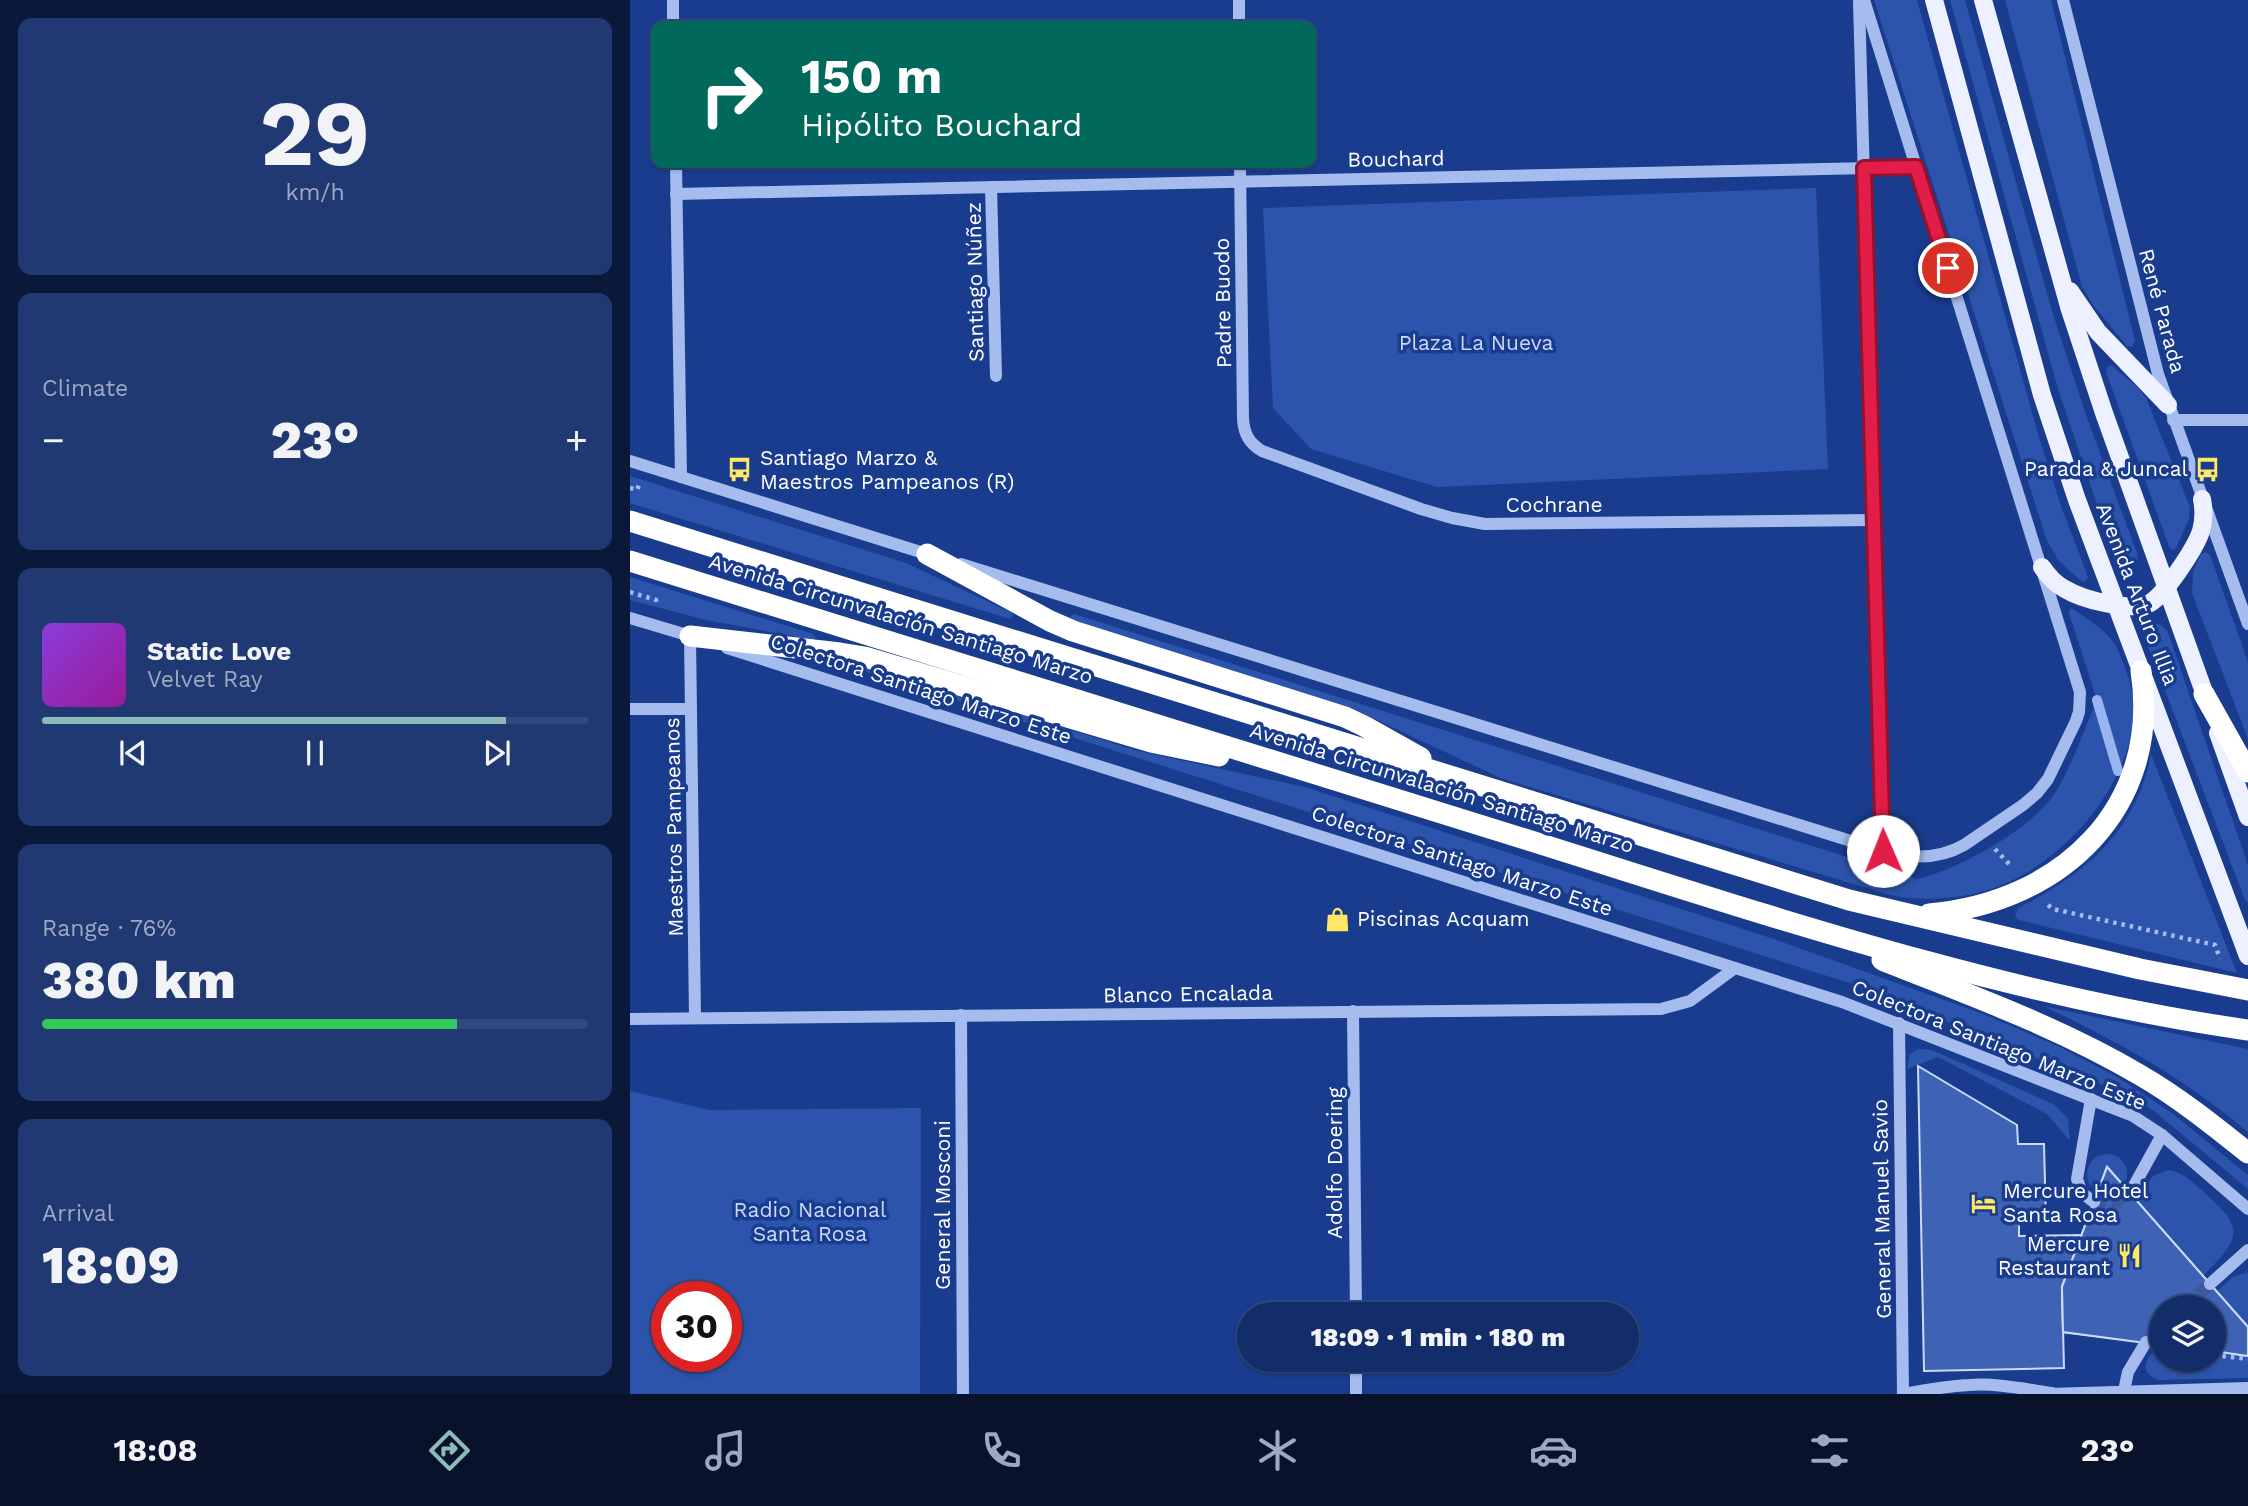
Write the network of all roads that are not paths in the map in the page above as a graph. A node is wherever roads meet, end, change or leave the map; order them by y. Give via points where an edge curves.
1 (673, 0) edge
2 (1239, 0) edge
3 (1861, 0) edge
4 (1934, 0) edge
5 (1983, 0) edge
6 (2063, 0) edge
7 (673, 21) edge
8 (1239, 21) edge
9 (1916, 167) junction
10 (676, 168) edge
11 (1240, 168) edge
12 (1864, 168) junction
13 (1241, 181) junction
14 (991, 187) junction
15 (676, 194) junction
16 (2060, 276) junction
17 (996, 376) dead end
18 (2171, 413) junction
19 (2248, 420) edge
20 (1250, 442) joint
21 (630, 461) edge
22 (681, 477) junction
23 (2202, 499) junction
24 (1874, 520) junction
25 (630, 521) edge
26 (927, 554) junction
27 (630, 561) edge
28 (2042, 567) junction
29 (2166, 587) junction
30 (2116, 605) junction
31 (630, 618) edge
32 (2248, 624) edge
33 (690, 636) junction
34 (2141, 671) junction
35 (2204, 694) junction
36 (630, 709) edge
37 (691, 709) junction
38 (1303, 770) junction
39 (2248, 772) edge
40 (1457, 778) junction
41 (2248, 817) edge
42 (1883, 851) junction
43 (1909, 915) junction
44 (1779, 918) junction
45 (2248, 956) edge
46 (1735, 968) junction
47 (2248, 990) edge
48 (1353, 1011) junction
49 (961, 1015) junction
50 (695, 1018) junction
51 (630, 1019) edge
52 (1899, 1023) junction
53 (2248, 1030) edge
54 (2091, 1099) junction
55 (2162, 1135) junction
56 (2248, 1153) edge
57 (2130, 1192) tunnel mouth
58 (2094, 1202) dead end
59 (2248, 1209) edge
60 (2248, 1250) edge
61 (2210, 1284) tunnel mouth
62 (1356, 1302) edge
63 (2146, 1342) tunnel mouth
64 (1356, 1372) edge
65 (2248, 1388) edge
66 (2124, 1391) junction
67 (963, 1394) edge
68 (1356, 1394) edge
69 (1903, 1394) edge
70 (2050, 1394) edge

1 - 7 street
2 - 8 street
3 - 9 street
3 - 12 street
4 - 30 main road, Avenida Arturo Illia via 2042,395
5 - 16 main road, Avenida Arturo Illia
6 - 18 street, René Parada
9 - 12 street, Bouchard
9 - 28 street
10 - 15 street
11 - 13 street, Padre Buodo
12 - 13 street, Bouchard
12 - 24 street
13 - 14 street, Bouchard
13 - 20 street, Padre Buodo via 1243,419
14 - 15 street, Bouchard
14 - 17 street, Santiago Núñez
15 - 22 street
16 - 18 main road via 2098,332
16 - 29 main road, Avenida Arturo Illia
18 - 19 street
18 - 23 street, René Parada
20 - 24 street, Cochrane via 1268,454 1420,509 1485,524
21 - 22 street
22 - 26 street
23 - 29 main road via 2200,534
23 - 32 street, René Parada
24 - 42 street
25 - 40 highway, Avenida Circunvalación Santiago Marzo
26 - 40 highway via 1073,631 1345,717
26 - 42 street
27 - 38 highway, Avenida Circunvalación Santiago Marzo
28 - 30 main road via 2064,589
28 - 42 street via 2076,674 2080,701 2073,729 2048,779 2023,806 1954,851 1917,857
29 - 30 main road via 2146,605
29 - 35 main road, Avenida Arturo Illia
30 - 34 main road, Avenida Arturo Illia
31 - 33 street, Colectora Santiago Marzo Este
33 - 37 street, Maestros Pampeanos
33 - 38 highway via 865,657 1151,742
33 - 46 street, Colectora Santiago Marzo Este
34 - 43 highway via 2144,717 2136,763 2115,808 2085,847 2046,878 1998,901 1945,913
34 - 45 main road, Avenida Arturo Illia
35 - 39 highway
35 - 41 main road, Avenida Arturo Illia
36 - 37 street
37 - 50 street, Maestros Pampeanos
38 - 44 highway, Avenida Circunvalación Santiago Marzo
40 - 43 highway, Avenida Circunvalación Santiago Marzo
43 - 47 highway, Avenida Circunvalación Santiago Marzo
44 - 53 highway, Avenida Circunvalación Santiago Marzo via 2047,991
44 - 56 highway via 2095,1050 2164,1089
46 - 48 street, Blanco Encalada via 1690,1001 1661,1009
46 - 52 street, Colectora Santiago Marzo Este
48 - 49 street, Blanco Encalada
48 - 62 street, Adolfo Doering
49 - 50 street, Blanco Encalada
49 - 67 street, General Mosconi
50 - 51 street, Blanco Encalada
52 - 54 street, Colectora Santiago Marzo Este
52 - 69 street, General Manuel Savio
54 - 55 street, Colectora Santiago Marzo Este via 2133,1116
54 - 58 street via 2077,1174 2082,1192
55 - 57 street
55 - 59 street, Colectora Santiago Marzo Este
60 - 61 street
63 - 66 street via 2128,1372
64 - 68 street
65 - 66 street
66 - 70 street
69 - 70 street via 1980,1384

